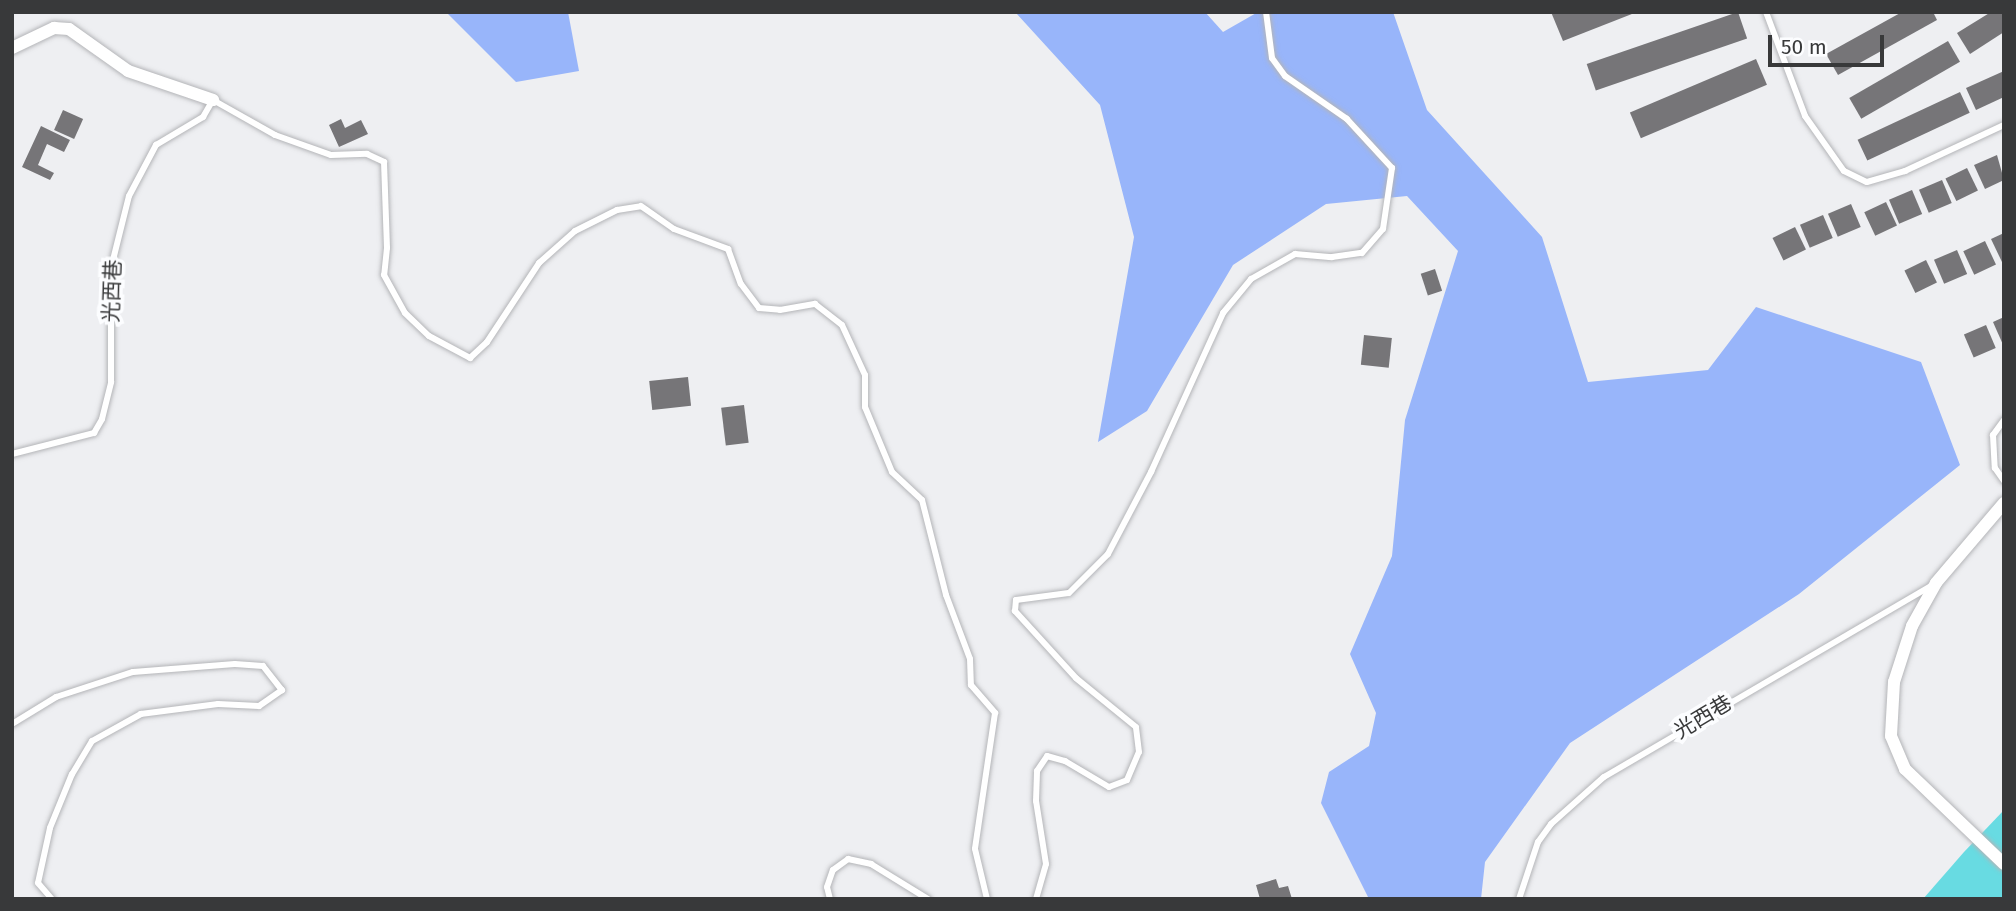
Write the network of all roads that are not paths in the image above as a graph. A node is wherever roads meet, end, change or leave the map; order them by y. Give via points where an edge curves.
1 (1266, 12) edge
2 (1766, 12) edge
3 (12, 48) edge
4 (213, 100) junction
5 (2004, 125) edge
6 (2004, 420) edge
7 (12, 454) edge
8 (2004, 481) edge
9 (2004, 503) edge
10 (1936, 583) junction
11 (12, 724) edge
12 (2004, 864) edge
13 (52, 899) edge
14 (830, 899) edge
15 (928, 899) edge
16 (987, 899) edge
17 (1036, 899) edge
18 (1519, 899) edge

1 - 17 lane via 1272,58 1285,76 1347,119 1392,168 1383,229 1362,253 1332,257 1295,254 1251,279 1223,313 1108,554 1069,593 1016,600 1015,611 1068,669 1136,727 1139,752 1127,780 1109,787 1065,761 1047,756 1037,771 1036,801 1046,864
2 - 5 lane via 1805,116 1844,171 1867,182 1905,171
3 - 4 street via 54,28 69,29 128,71
4 - 7 lane, 光西巷 via 203,117 156,145 129,196 111,268 111,382 102,419 94,433
4 - 16 lane via 275,135 331,155 367,154 384,162 384,275 405,313 429,337 470,358 487,342 539,263 575,231 617,210 642,206 674,229 728,249 741,284 759,308 815,304 842,324 864,375 865,407 892,472 922,500 946,595 970,659 971,685 995,713 975,849
6 - 8 lane via 1993,435 1995,468
9 - 10 street, 光西巷
10 - 12 street, 光西巷 via 1899,657 1891,736 1905,769
10 - 18 lane, 光西巷 via 1604,777 1551,824 1538,842
11 - 13 lane via 56,697 133,672 263,666 282,690 260,706 218,704 141,714 92,741 72,774 50,828 38,883
14 - 15 lane via 827,887 832,870 848,859 871,864

